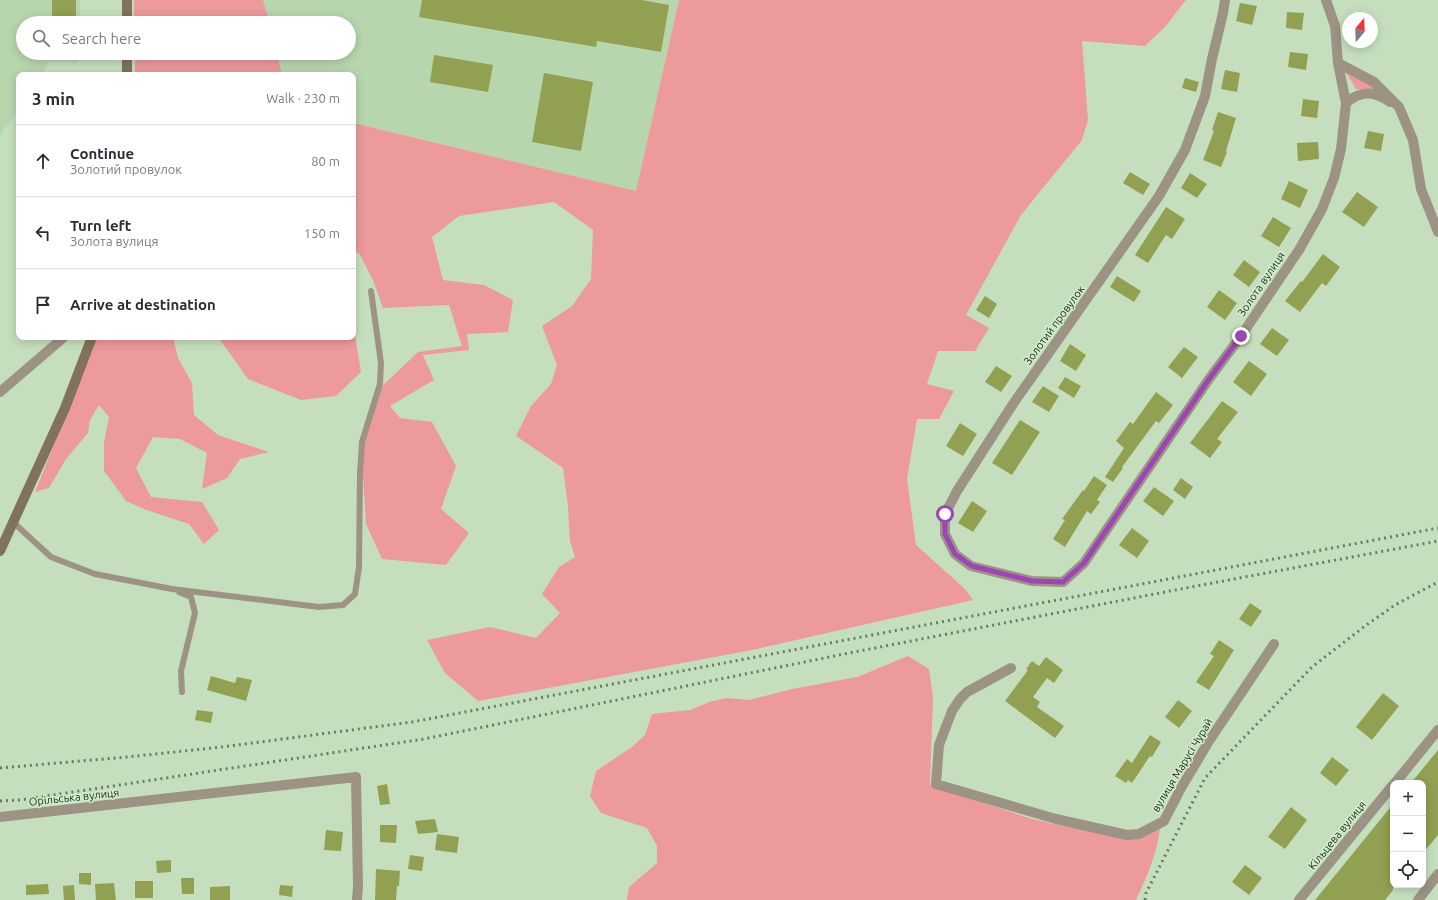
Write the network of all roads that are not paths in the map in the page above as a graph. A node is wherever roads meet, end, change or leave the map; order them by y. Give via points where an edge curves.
1 (127, 0) edge
2 (1225, 0) edge
3 (1326, 0) edge
4 (127, 16) edge
5 (127, 60) edge
6 (1338, 63) junction
7 (127, 72) edge
8 (1346, 102) junction
9 (1399, 107) junction
10 (1438, 232) edge
11 (370, 291) dead end
12 (61, 340) edge
13 (91, 340) edge
14 (0, 392) edge
15 (14, 523) junction
16 (0, 551) edge
17 (1063, 582) joint
18 (172, 589) junction
19 (1274, 644) dead end
20 (1011, 668) dead end
21 (182, 692) dead end
22 (1438, 730) edge
23 (1397, 780) edge
24 (1390, 789) edge
25 (0, 817) edge
26 (1438, 874) edge
27 (357, 900) edge
28 (1299, 900) edge
29 (1418, 900) edge

1 - 4 main road
2 - 17 street, Золотий провулок via 1205,96 1185,150 1159,196 1013,404 945,514 945,534 955,554 972,566 1032,581
3 - 6 street, Золота вулиця via 1335,26
5 - 7 main road
6 - 8 street, Золота вулиця
6 - 9 street via 1374,82
8 - 9 street via 1367,93 1382,96
8 - 17 street, Золота вулиця via 1341,149 1334,178 1322,209 1299,250 1084,563
9 - 10 street via 1413,140 1421,189
11 - 18 lane via 381,363 380,384 362,442 355,594 343,605 318,607
12 - 14 street
13 - 15 main road via 65,408
15 - 16 main road
15 - 18 lane via 51,557 95,574
18 - 21 lane via 191,597 195,613 181,671
19 - 20 street, вулиця Марусі Чурай via 1209,741 1164,821 1139,834 1127,834 1056,819 936,784 939,745 952,710 967,692
22 - 23 street, Кільцева вулиця
24 - 28 street, Кільцева вулиця
25 - 27 street, Орільська вулиця via 356,777
26 - 29 street

